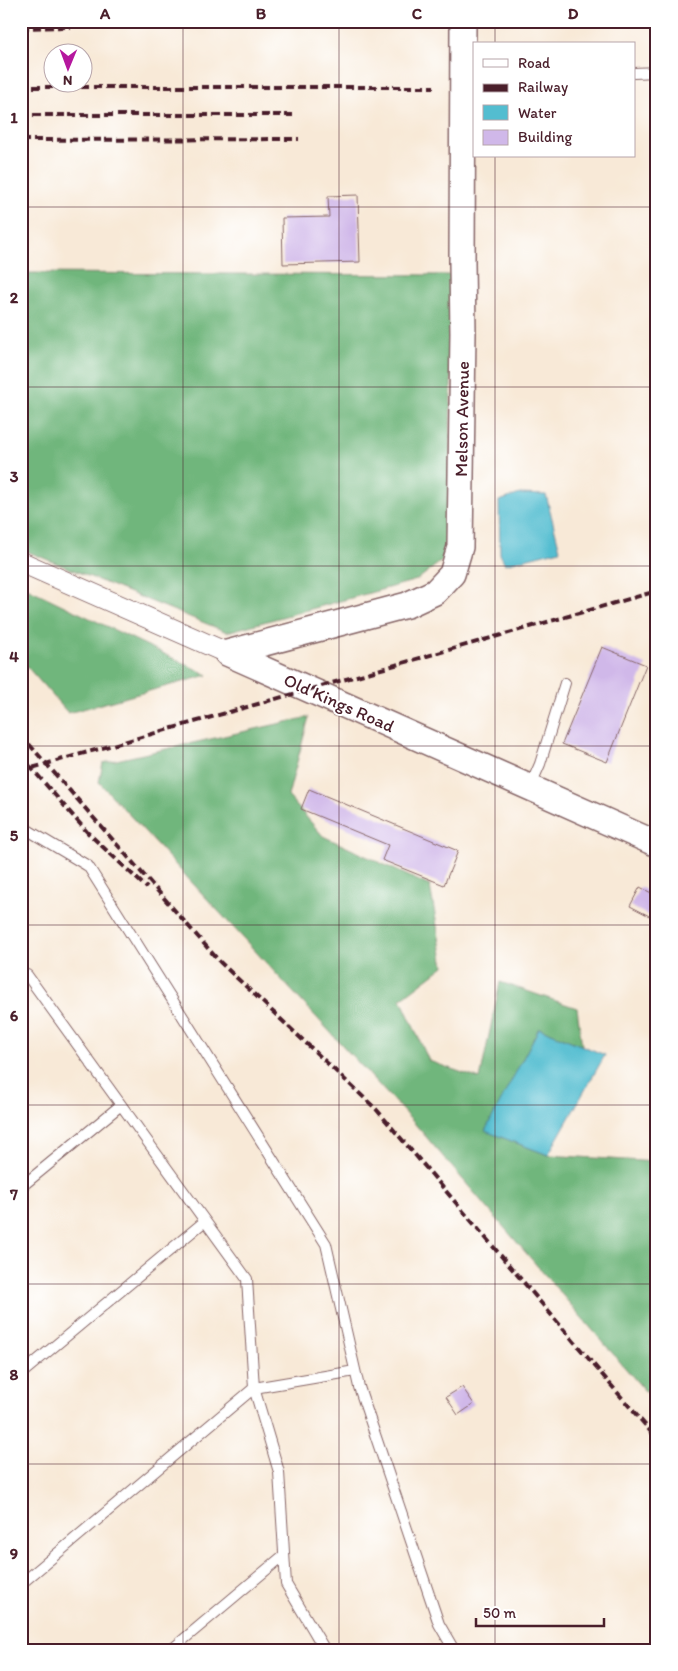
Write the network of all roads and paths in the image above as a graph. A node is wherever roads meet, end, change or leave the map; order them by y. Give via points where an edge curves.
1 (463, 21) edge
2 (657, 72) edge
3 (636, 73) edge
4 (468, 74) edge
5 (21, 562) edge
6 (227, 653) junction
7 (565, 683) dead end
8 (529, 788) junction
9 (21, 826) edge
10 (657, 844) edge
11 (21, 980) edge
12 (121, 1105) junction
13 (21, 1187) edge
14 (205, 1222) junction
15 (355, 1371) junction
16 (21, 1374) edge
17 (254, 1388) junction
18 (284, 1555) junction
19 (21, 1584) edge
20 (171, 1650) edge
21 (325, 1650) edge
22 (454, 1650) edge

1 - 4 street, Melson Avenue
2 - 3 lane
4 - 6 street, Melson Avenue via 462,263 460,547 452,574 434,592 407,605
5 - 6 street, Old Kings Road
6 - 8 street, Old Kings Road
7 - 8 lane via 540,764
8 - 10 street, Old Kings Road
9 - 15 lane via 88,866 326,1244
11 - 12 lane via 27,975
12 - 13 lane
12 - 14 lane
14 - 16 lane
14 - 17 lane via 247,1279
15 - 17 lane
15 - 22 lane via 439,1624
17 - 18 lane via 279,1472
17 - 19 lane
18 - 20 lane
18 - 21 lane via 286,1584

